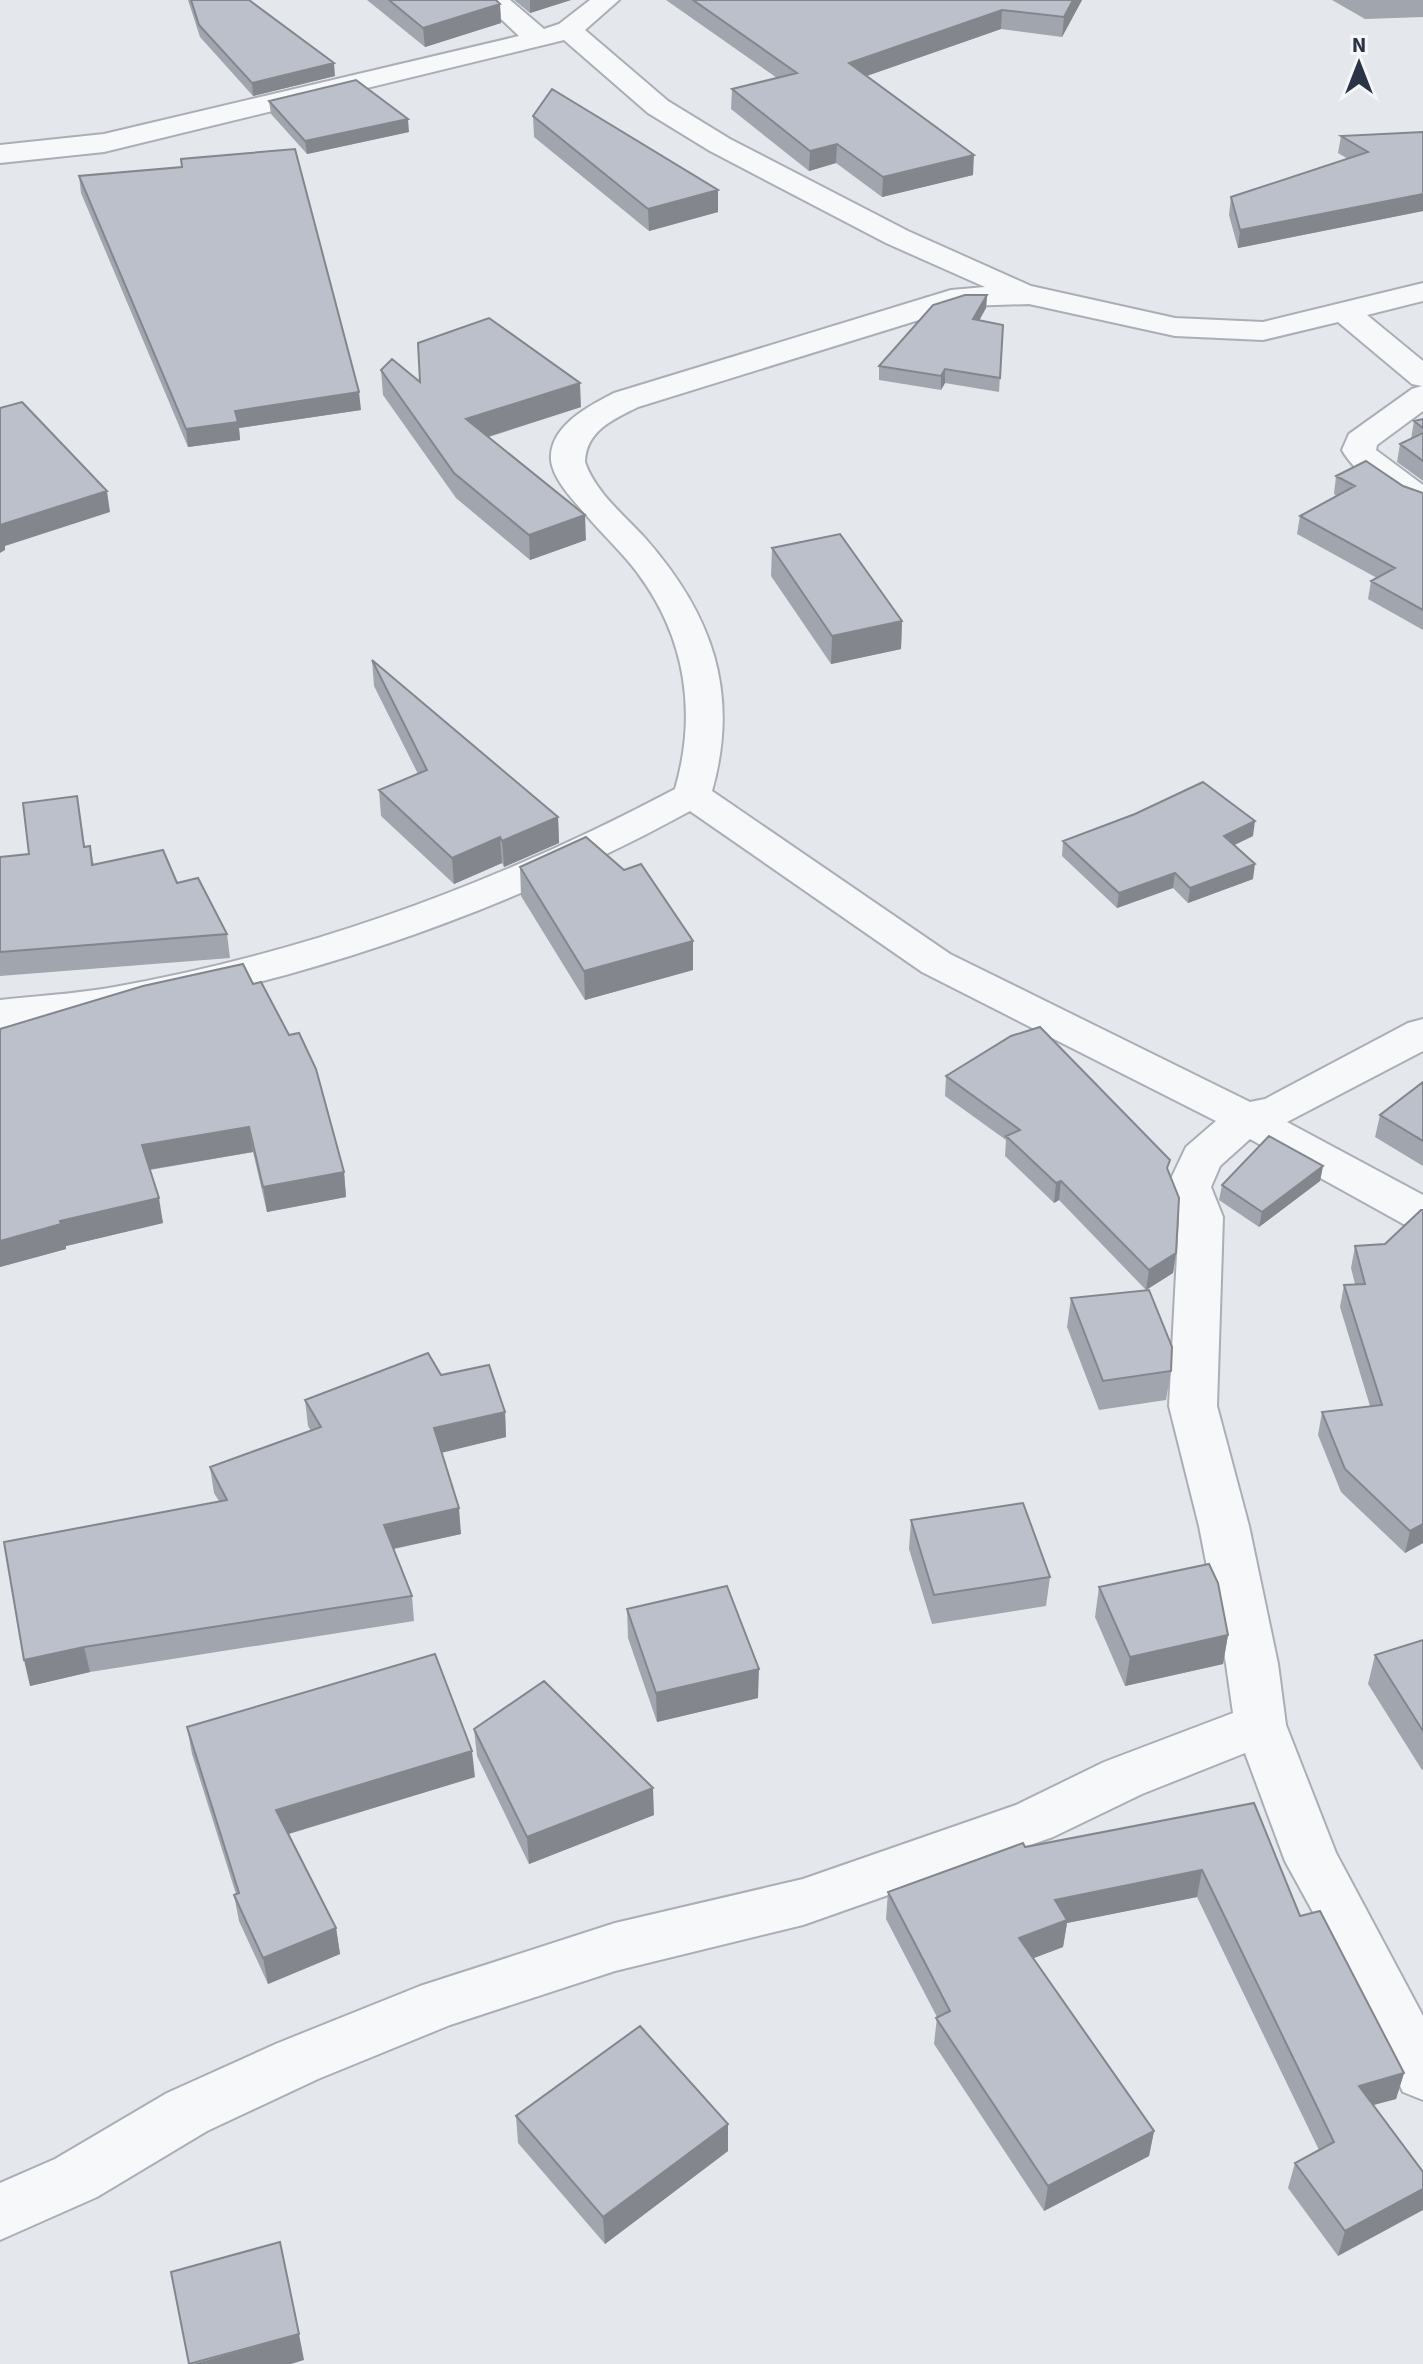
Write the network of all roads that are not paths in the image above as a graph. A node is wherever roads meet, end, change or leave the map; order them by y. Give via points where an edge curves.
1 (494, 0) edge
2 (606, 0) edge
3 (569, 30) junction
4 (539, 39) junction
5 (0, 154) edge
6 (1423, 292) edge
7 (1029, 295) junction
8 (1346, 313) junction
9 (1423, 377) edge
10 (1423, 396) edge
11 (1423, 500) edge
12 (692, 795) junction
13 (0, 1014) edge
14 (1423, 1033) edge
15 (1246, 1118) junction
16 (1423, 1215) edge
17 (1260, 1725) junction
18 (1423, 2074) edge
19 (0, 2212) edge

1 - 4 street
2 - 3 street
3 - 4 street
3 - 7 street via 658,107 720,145 897,237
4 - 5 street via 131,138
6 - 8 street
7 - 8 street via 1134,320 1216,331 1263,331
7 - 12 street via 935,303 626,400 592,418 569,445 568,465 599,510 667,585 690,627 706,687 704,765
8 - 9 street
10 - 11 street via 1361,441 1359,450 1365,461
12 - 13 street via 577,857 319,952 108,1001
12 - 15 street via 936,963
14 - 15 street via 1278,1110
15 - 16 street
15 - 17 street via 1201,1158 1189,1187 1201,1217 1193,1406 1224,1526
17 - 18 street via 1312,1861
17 - 19 street via 1123,1778 1034,1821 803,1902 615,1947 440,2004 187,2112 76,2178

